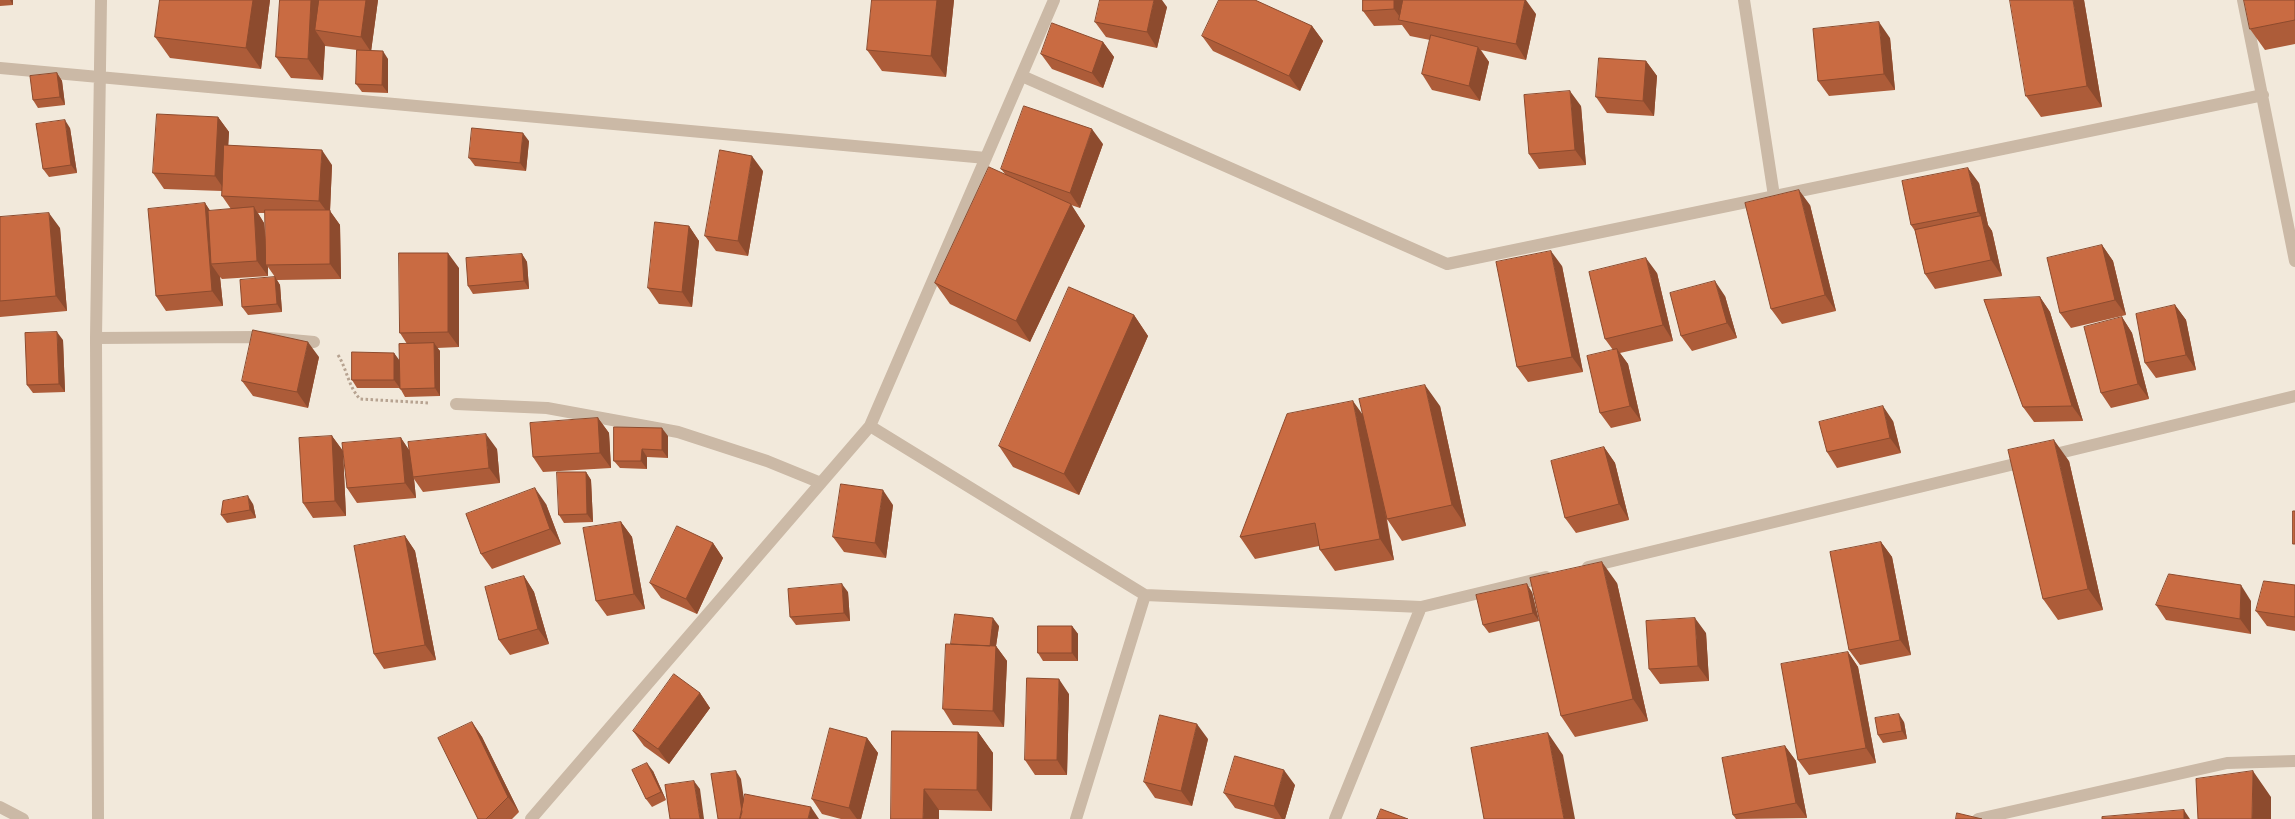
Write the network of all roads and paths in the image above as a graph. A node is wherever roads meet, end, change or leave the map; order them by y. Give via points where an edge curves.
1 (101, 0) edge
2 (1054, 0) edge
3 (1744, 0) edge
4 (2243, 0) edge
5 (0, 68) edge
6 (1022, 76) junction
7 (100, 77) junction
8 (2263, 95) junction
9 (986, 158) junction
10 (1774, 196) junction
11 (2295, 261) edge
12 (96, 338) junction
13 (314, 342) joint
14 (2295, 396) edge
15 (456, 404) joint
16 (870, 426) junction
17 (821, 483) junction
18 (1576, 570) edge
19 (1557, 575) edge
20 (1144, 595) junction
21 (1421, 608) junction
22 (2295, 760) edge
23 (0, 807) edge
24 (23, 819) edge
25 (98, 819) edge
26 (532, 819) edge
27 (1076, 819) edge
28 (1335, 819) edge
29 (1978, 819) edge

1 - 7 street
2 - 6 street
3 - 10 street
4 - 8 street
5 - 7 street
6 - 9 street
6 - 10 street via 1447,264
7 - 9 street
7 - 12 street
8 - 10 street
8 - 11 street
9 - 16 street
12 - 13 street via 258,337
12 - 25 street
13 - 15 path via 334,348 345,366 352,390 360,399
14 - 18 street
15 - 17 street via 547,408 678,432 768,461
16 - 17 street
16 - 20 street
17 - 26 street
19 - 21 street
20 - 21 street
20 - 27 street
21 - 28 street
22 - 29 street via 2227,763
23 - 24 street

